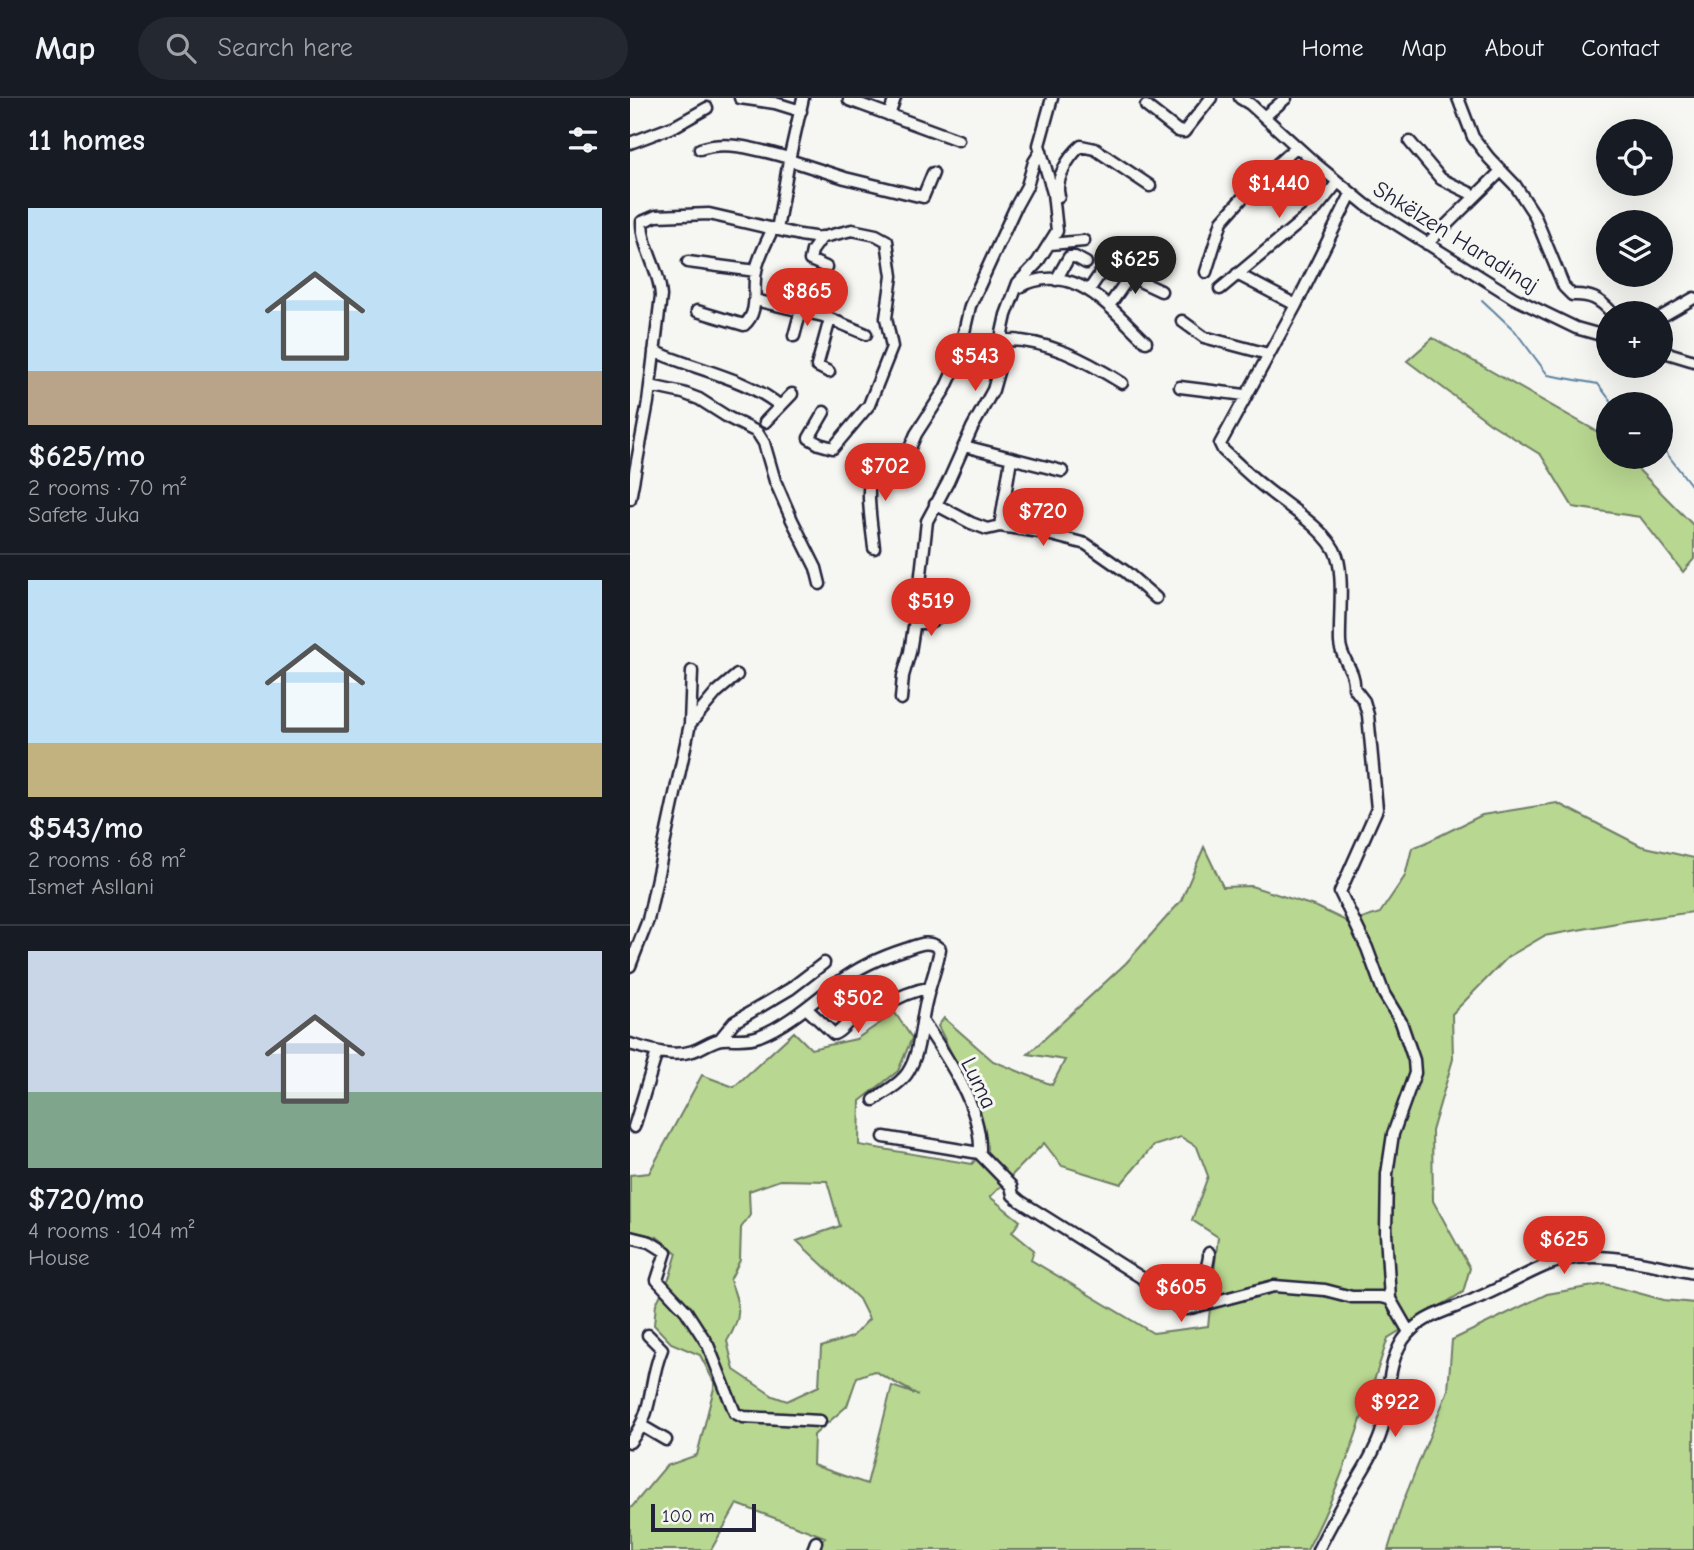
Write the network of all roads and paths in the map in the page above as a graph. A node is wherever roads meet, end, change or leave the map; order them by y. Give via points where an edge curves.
1 (740, 98) edge
2 (803, 98) edge
3 (895, 98) edge
4 (1052, 98) edge
5 (1211, 98) edge
6 (1286, 98) edge
7 (1458, 98) edge
8 (1244, 99) edge
9 (849, 100) dead end
10 (1146, 106) dead end
11 (707, 108) dead end
12 (801, 111) junction
13 (889, 115) junction
14 (1265, 116) junction
15 (958, 140) dead end
16 (1410, 142) dead end
17 (630, 143) edge
18 (1296, 146) junction
19 (700, 149) dead end
20 (1041, 150) junction
21 (789, 159) junction
22 (1500, 171) junction
23 (933, 173) dead end
24 (1337, 183) junction
25 (1150, 186) dead end
26 (1351, 194) junction
27 (1474, 195) junction
28 (1056, 212) junction
29 (775, 229) junction
30 (822, 237) junction
31 (1084, 241) dead end
32 (1050, 244) junction
33 (1427, 244) junction
34 (688, 262) dead end
35 (1086, 262) dead end
36 (826, 267) dead end
37 (1104, 268) dead end
38 (756, 271) junction
39 (1206, 272) dead end
40 (1237, 274) junction
41 (1056, 280) junction
42 (1017, 288) junction
43 (1220, 289) dead end
44 (1089, 290) junction
45 (1161, 291) dead end
46 (1694, 298) edge
47 (755, 300) junction
48 (1599, 301) edge
49 (1296, 305) junction
50 (1109, 306) junction
51 (801, 310) junction
52 (1673, 310) edge
53 (697, 311) dead end
54 (831, 319) junction
55 (1182, 321) dead end
56 (866, 334) dead end
57 (1596, 334) edge
58 (794, 336) dead end
59 (1002, 336) junction
60 (1146, 342) dead end
61 (654, 351) junction
62 (1075, 351) dead end
63 (1268, 354) junction
64 (1673, 355) edge
65 (1694, 361) edge
66 (829, 372) dead end
67 (1122, 383) dead end
68 (650, 386) junction
69 (1180, 387) dead end
70 (792, 394) dead end
71 (1245, 395) junction
72 (779, 406) junction
73 (824, 412) dead end
74 (765, 422) dead end
75 (964, 446) junction
76 (1011, 459) junction
77 (1062, 471) dead end
78 (630, 499) edge
79 (935, 504) junction
80 (1000, 526) junction
81 (874, 548) dead end
82 (821, 584) dead end
83 (1156, 598) dead end
84 (953, 609) dead end
85 (915, 622) junction
86 (692, 671) dead end
87 (737, 676) dead end
88 (901, 699) dead end
89 (691, 724) junction
90 (824, 963) dead end
91 (630, 966) edge
92 (929, 988) junction
93 (806, 1008) junction
94 (924, 1023) junction
95 (720, 1039) junction
96 (630, 1044) edge
97 (657, 1052) junction
98 (874, 1100) dead end
99 (635, 1127) dead end
100 (884, 1137) dead end
101 (979, 1153) junction
102 (630, 1237) edge
103 (1209, 1253) dead end
104 (1694, 1273) edge
105 (1390, 1299) junction
106 (1194, 1307) junction
107 (1409, 1332) junction
108 (648, 1335) dead end
109 (820, 1421) dead end
110 (642, 1426) junction
111 (666, 1440) dead end
112 (630, 1442) edge
113 (1318, 1550) edge

1 - 12 street
2 - 12 street
3 - 13 street
4 - 20 street
5 - 10 street via 1184,132
6 - 14 street
7 - 22 street via 1474,136
8 - 14 street, Shkëlzen Haradinaj
9 - 13 street
11 - 17 street
12 - 21 street
13 - 15 street
14 - 18 street, Shkëlzen Haradinaj
16 - 27 street via 1441,179
18 - 24 street, Shkëlzen Haradinaj
18 - 39 street via 1222,221
19 - 21 street via 718,145
20 - 28 street
20 - 81 street via 974,295 957,363 945,389 904,462 897,454 886,452 875,458 869,497
21 - 23 street via 923,197
21 - 29 street
22 - 27 street
22 - 48 street via 1534,214 1564,287 1572,295 1584,294
24 - 26 street, Shkëlzen Haradinaj
24 - 40 street via 1316,209
25 - 28 street via 1095,149 1081,146 1059,181
26 - 33 street, Shkëlzen Haradinaj
26 - 49 street
27 - 33 street
28 - 32 street via 1057,231
29 - 30 street
29 - 38 street
29 - 61 street via 709,214 656,216 642,222 661,288
30 - 36 street via 810,260
30 - 73 street via 852,230 887,241 892,276 886,318 892,347 869,405 833,448 809,438
31 - 32 street
32 - 42 street
33 - 57 street, Shkëlzen Haradinaj via 1514,298
34 - 38 street
35 - 41 street via 1069,257
37 - 44 street
38 - 47 street
40 - 43 street
40 - 49 street
41 - 42 street via 1028,282
41 - 44 street
42 - 59 street
44 - 50 street
45 - 50 street via 1131,277
46 - 52 street
47 - 51 street
47 - 53 street via 744,325
49 - 63 street
50 - 60 street
51 - 54 street
51 - 58 street
54 - 56 street
54 - 66 street via 817,366
55 - 63 street via 1204,337
59 - 62 street via 1043,340
59 - 67 street via 1049,346
59 - 75 street via 1002,358 993,390
61 - 68 street
61 - 72 street via 750,388
63 - 71 street
64 - 65 street
68 - 78 street
68 - 82 street via 699,399 757,432
69 - 71 street
70 - 72 street
71 - 105 street via 1220,447 1311,523 1337,557 1342,656 1368,715 1377,808 1340,892 1415,1060 1415,1073 1393,1134 1388,1174 1385,1233
72 - 74 street
75 - 76 street
75 - 79 street
76 - 77 street
76 - 80 street
79 - 80 street via 987,529
79 - 85 street via 924,534
80 - 83 street via 1086,544
84 - 85 street via 928,623
85 - 88 street
86 - 89 street
87 - 89 street
89 - 91 street via 648,920
90 - 95 street via 734,1022
92 - 93 street via 852,1019 834,1034
92 - 93 street via 940,949 926,942 873,960
92 - 94 street
93 - 95 street via 761,1036
94 - 98 street via 908,1074
94 - 101 street, Luma via 969,1100 981,1137
95 - 97 street via 691,1052
96 - 97 street
97 - 99 street
100 - 101 street
101 - 106 street via 1020,1201 1142,1278 1179,1308
102 - 109 street via 666,1252 657,1280 708,1345 736,1413
103 - 106 street
104 - 107 street via 1612,1258 1566,1260 1441,1311
105 - 106 street via 1274,1286
105 - 107 street
107 - 113 street via 1394,1358 1373,1452
108 - 110 street via 662,1349
110 - 111 street
110 - 112 street

